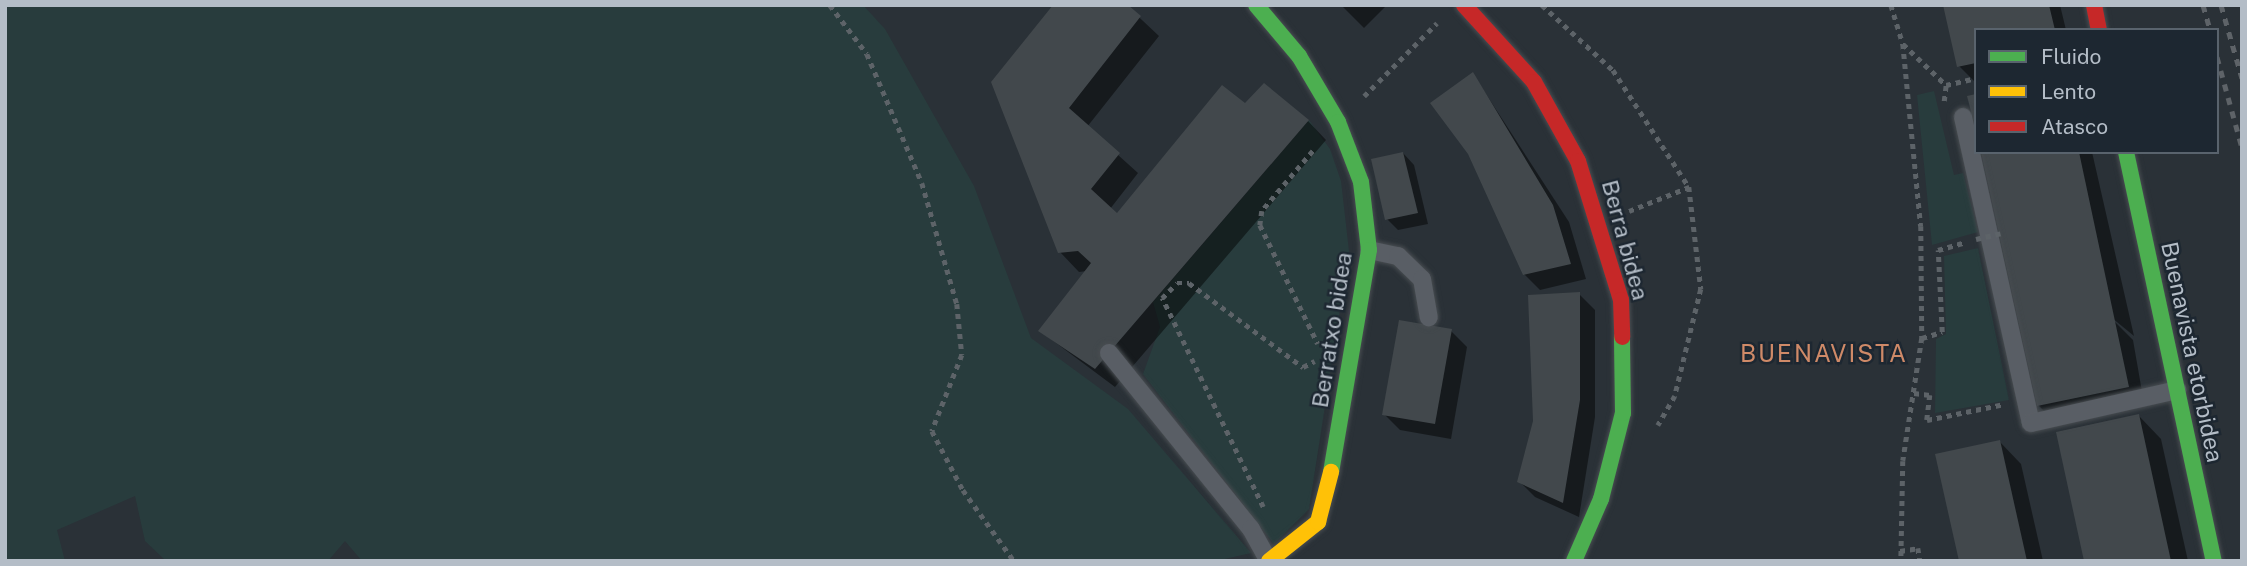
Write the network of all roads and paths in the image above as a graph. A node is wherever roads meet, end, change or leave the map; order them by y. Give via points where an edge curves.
1 (830, 5) edge
2 (1256, 5) edge
3 (1464, 5) edge
4 (1542, 5) edge
5 (1891, 5) edge
6 (2094, 5) edge
7 (1446, 15) dead end
8 (2099, 28) edge
9 (1902, 44) junction
10 (1974, 78) edge
11 (1963, 117) dead end
12 (1338, 122) junction
13 (2126, 154) edge
14 (1689, 187) junction
15 (1601, 222) junction
16 (2001, 233) dead end
17 (1369, 250) junction
18 (1430, 317) dead end
19 (1922, 338) junction
20 (1109, 353) dead end
21 (2177, 390) junction
22 (1914, 393) junction
23 (2026, 400) junction
24 (1651, 439) dead end
25 (1251, 529) junction
26 (1900, 551) junction
27 (1014, 561) edge
28 (1269, 561) edge
29 (1574, 561) edge
30 (1901, 561) edge
31 (1920, 561) edge
32 (2214, 561) edge

1 - 27 path via 867,54 922,183 957,304 962,355 932,431 963,490
2 - 12 street, Berratxo bidea via 1299,56
3 - 15 street, Berra bidea via 1534,82 1578,161
4 - 14 path via 1613,70
5 - 9 path
6 - 8 street
7 - 12 path
9 - 10 path via 1946,85
9 - 19 path via 1921,226
11 - 23 lane
12 - 17 street, Berratxo bidea via 1361,182
12 - 25 path via 1262,211 1260,225 1320,346 1313,363 1303,367 1189,283 1177,283 1162,298 1264,501
13 - 21 street, Buenavista etorbidea
14 - 15 path
14 - 24 path via 1701,289 1675,396
15 - 29 street, Berra bidea via 1621,300 1623,413 1605,489
16 - 19 path, bridge via 1938,250 1942,332
17 - 18 lane via 1398,256 1422,279
17 - 28 street, Berratxo bidea via 1336,453 1318,522
19 - 22 path
20 - 25 lane
21 - 23 lane via 2031,424
21 - 32 street, Buenavista etorbidea
22 - 23 path via 1930,395 1927,420
22 - 26 path
25 - 28 lane
26 - 30 path
26 - 31 path via 1918,548

